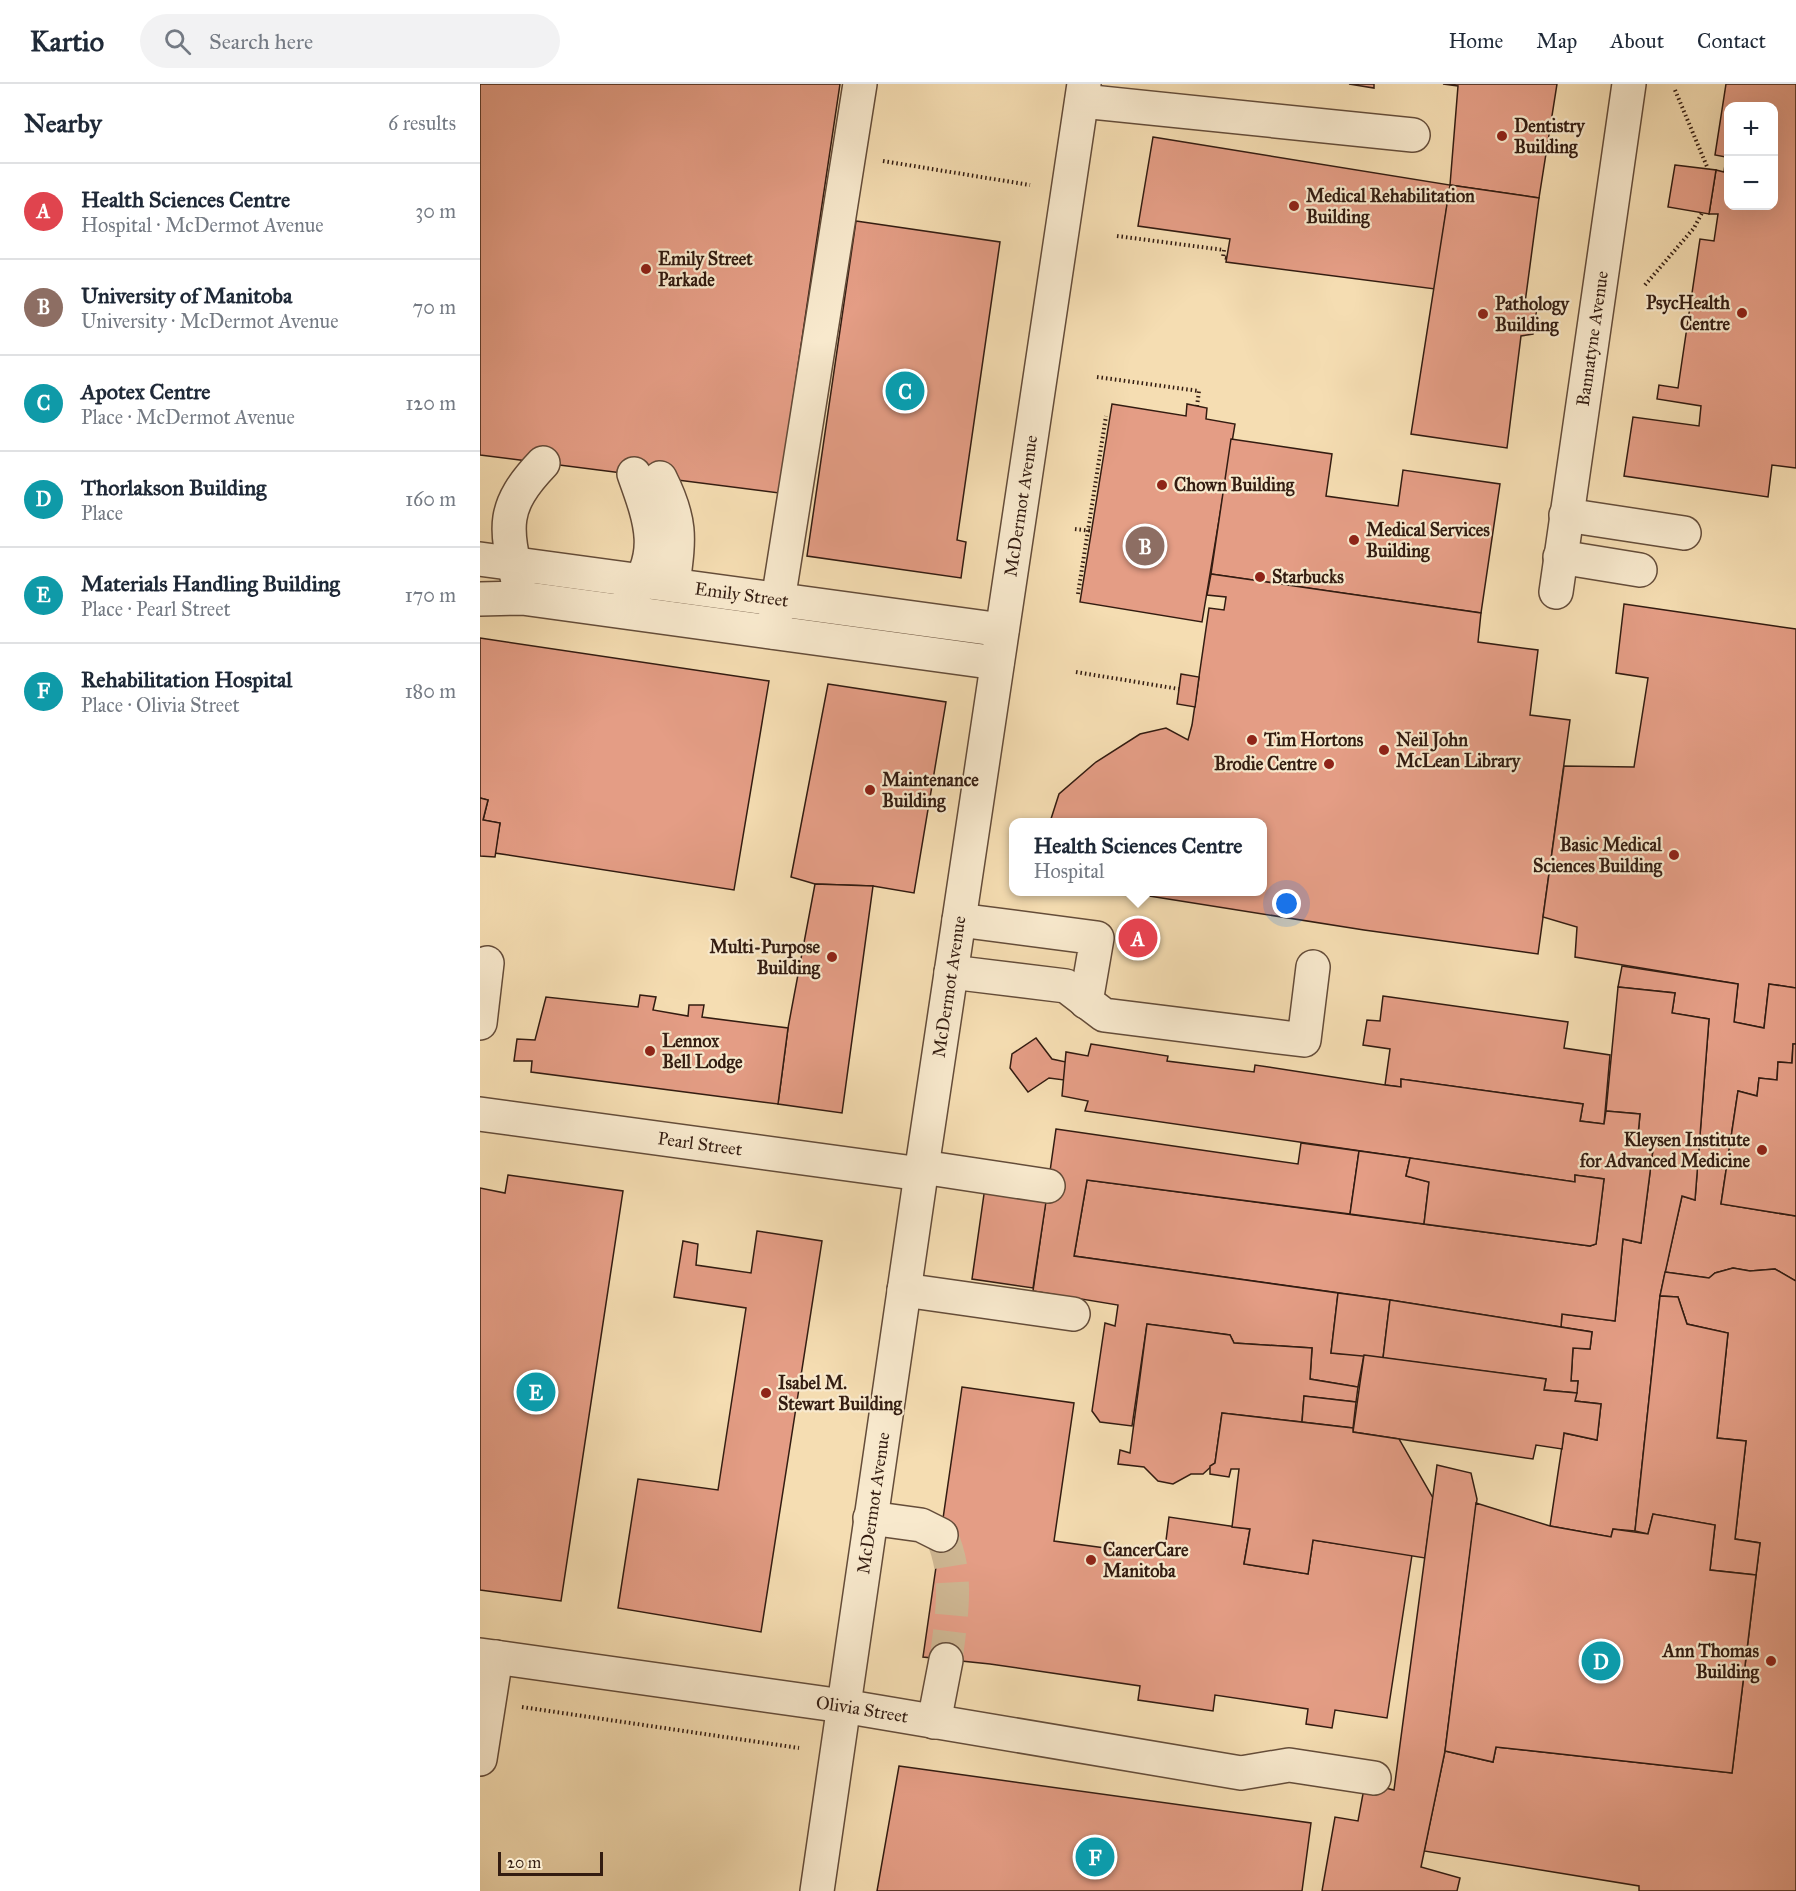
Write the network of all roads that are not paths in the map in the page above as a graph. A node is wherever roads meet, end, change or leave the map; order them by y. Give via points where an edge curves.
1 (860, 84) edge
2 (1629, 84) edge
3 (1083, 93) edge
4 (1413, 135) dead end
5 (647, 476) dead end
6 (1566, 516) junction
7 (1684, 533) dead end
8 (480, 553) edge
9 (1560, 557) junction
10 (480, 559) edge
11 (514, 563) junction
12 (1640, 570) dead end
13 (658, 583) junction
14 (1556, 592) dead end
15 (522, 598) junction
16 (480, 599) edge
17 (778, 599) junction
18 (619, 611) junction
19 (1002, 630) junction
20 (773, 632) junction
21 (997, 663) junction
22 (959, 920) junction
23 (487, 963) dead end
24 (1313, 967) dead end
25 (951, 972) junction
26 (1086, 1002) junction
27 (480, 1023) edge
28 (480, 1114) edge
29 (921, 1171) junction
30 (1048, 1185) dead end
31 (904, 1290) junction
32 (1073, 1314) dead end
33 (870, 1518) junction
34 (941, 1535) dead end
35 (488, 1656) edge
36 (946, 1660) tunnel mouth
37 (843, 1706) junction
38 (934, 1722) junction
39 (480, 1759) edge
40 (1374, 1778) dead end
41 (817, 1891) edge

1 - 17 street
2 - 6 street, Bannatyne Avenue
3 - 4 street
3 - 19 street, McDermot Avenue
5 - 13 street via 672,504 679,530
6 - 7 street
6 - 9 street, Bannatyne Avenue
8 - 11 street via 484,531 506,477 533,462 510,515 507,533
9 - 12 street
9 - 14 street, Bannatyne Avenue
10 - 11 street, Emily Street
11 - 13 street, Emily Street
11 - 15 street
13 - 17 street, Emily Street
13 - 18 street
15 - 16 street, Emily Street
15 - 18 street, Emily Street
17 - 19 street, Emily Street
17 - 20 street
18 - 20 street, Emily Street
19 - 21 street, McDermot Avenue
20 - 21 street, Emily Street
21 - 22 street, McDermot Avenue
22 - 25 street, McDermot Avenue
22 - 26 street via 1097,938
23 - 27 street
24 - 26 street via 1304,1040 1104,1015
25 - 26 street via 1066,986
25 - 29 street, McDermot Avenue
28 - 29 street, Pearl Street
29 - 30 street, Pearl Street
29 - 31 street, McDermot Avenue
31 - 32 street
31 - 33 street, McDermot Avenue
33 - 34 street via 921,1525
33 - 37 street, McDermot Avenue
35 - 37 street, Olivia Street
35 - 39 street via 489,1702
36 - 38 street
37 - 38 street, Olivia Street
37 - 41 street, McDermot Avenue
38 - 40 street, Olivia Street via 1241,1773 1290,1765

